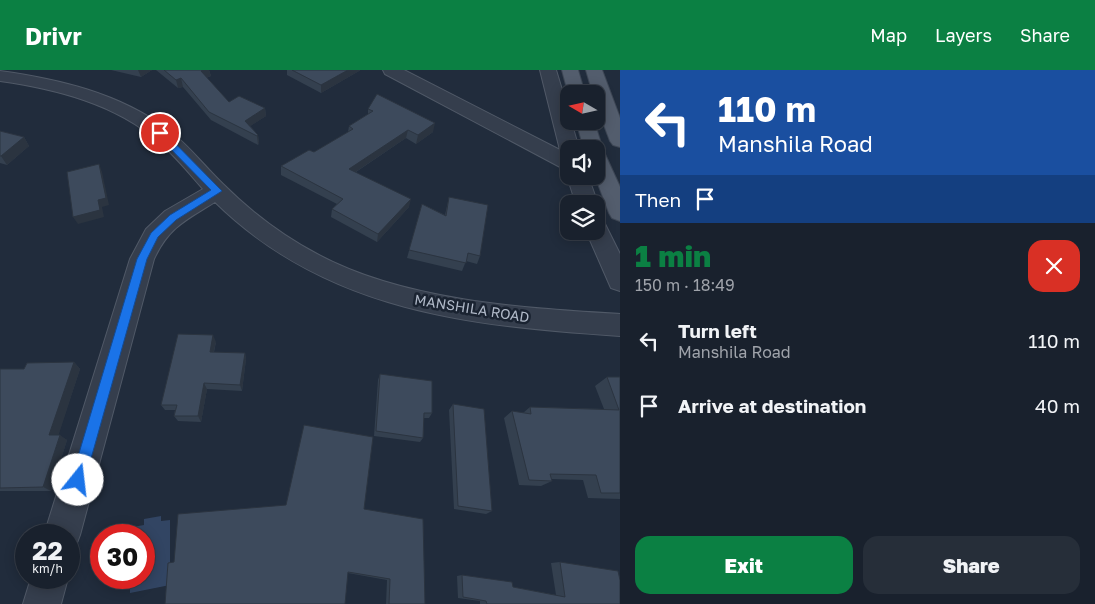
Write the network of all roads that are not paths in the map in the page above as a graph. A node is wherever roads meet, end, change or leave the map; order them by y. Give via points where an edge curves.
1 (390, 70) edge
2 (548, 70) edge
3 (570, 70) edge
4 (594, 70) edge
5 (0, 76) edge
6 (574, 85) edge
7 (567, 140) edge
8 (620, 141) edge
9 (560, 158) edge
10 (605, 176) edge
11 (217, 191) junction
12 (620, 213) edge
13 (602, 240) edge
14 (620, 280) edge
15 (620, 325) edge
16 (65, 524) edge
17 (47, 589) edge
18 (42, 604) edge

1 - 9 street
2 - 7 street
3 - 6 main road
4 - 8 main road
5 - 11 street, MANSHILA ROAD via 73,91 122,108 160,133
10 - 12 main road
11 - 15 street, MANSHILA ROAD via 267,234 306,259 357,282 417,301 488,313
11 - 16 street via 173,217 154,235 142,259
13 - 14 street
17 - 18 street

